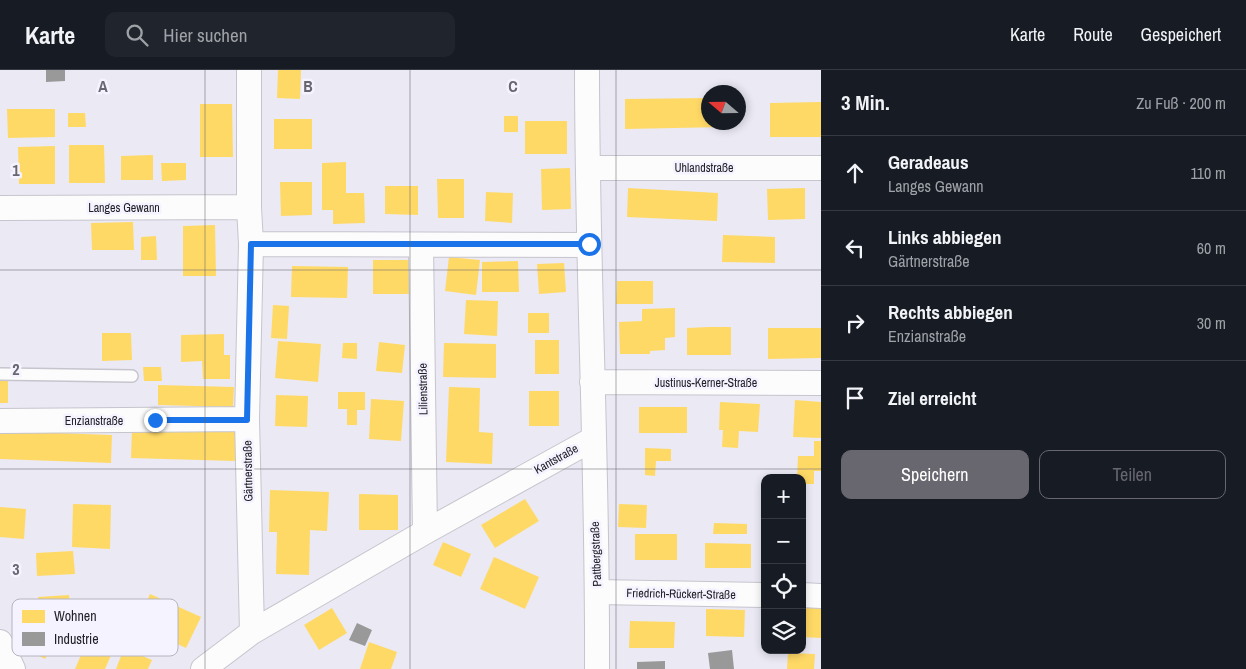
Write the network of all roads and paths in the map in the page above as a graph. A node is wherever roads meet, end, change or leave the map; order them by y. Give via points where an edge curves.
1 (249, 70) edge
2 (587, 70) edge
3 (588, 168) junction
4 (821, 168) edge
5 (248, 207) junction
6 (0, 208) edge
7 (251, 244) junction
8 (589, 244) junction
9 (421, 246) junction
10 (0, 374) edge
11 (132, 376) dead end
12 (592, 382) junction
13 (821, 383) edge
14 (247, 420) junction
15 (0, 421) edge
16 (593, 439) junction
17 (425, 532) junction
18 (597, 592) junction
19 (761, 595) edge
20 (806, 595) edge
21 (821, 596) edge
22 (252, 632) junction
23 (0, 642) edge
24 (13, 669) edge
25 (203, 669) edge
26 (597, 669) edge

1 - 5 street, Gärtnerstraße
2 - 3 street, Kantstraße
3 - 4 street, Uhlandstraße
3 - 8 street, Kantstraße
5 - 6 street, Langes Gewann
5 - 7 street, Gärtnerstraße
7 - 9 street
7 - 14 street, Gärtnerstraße
8 - 9 street
8 - 12 street, Kantstraße
9 - 17 street, Lilienstraße
10 - 11 lane
12 - 13 street, Justinus-Kerner-Straße
12 - 16 street, Kantstraße
14 - 15 street, Enzianstraße
14 - 22 street, Gärtnerstraße
16 - 17 street, Kantstraße
16 - 18 street, Pattbergstraße
17 - 22 street, Kantstraße
18 - 19 street, Friedrich-Rückert-Straße
18 - 26 street, Pattbergstraße
20 - 21 street
22 - 25 street, Kantstraße
23 - 24 street

